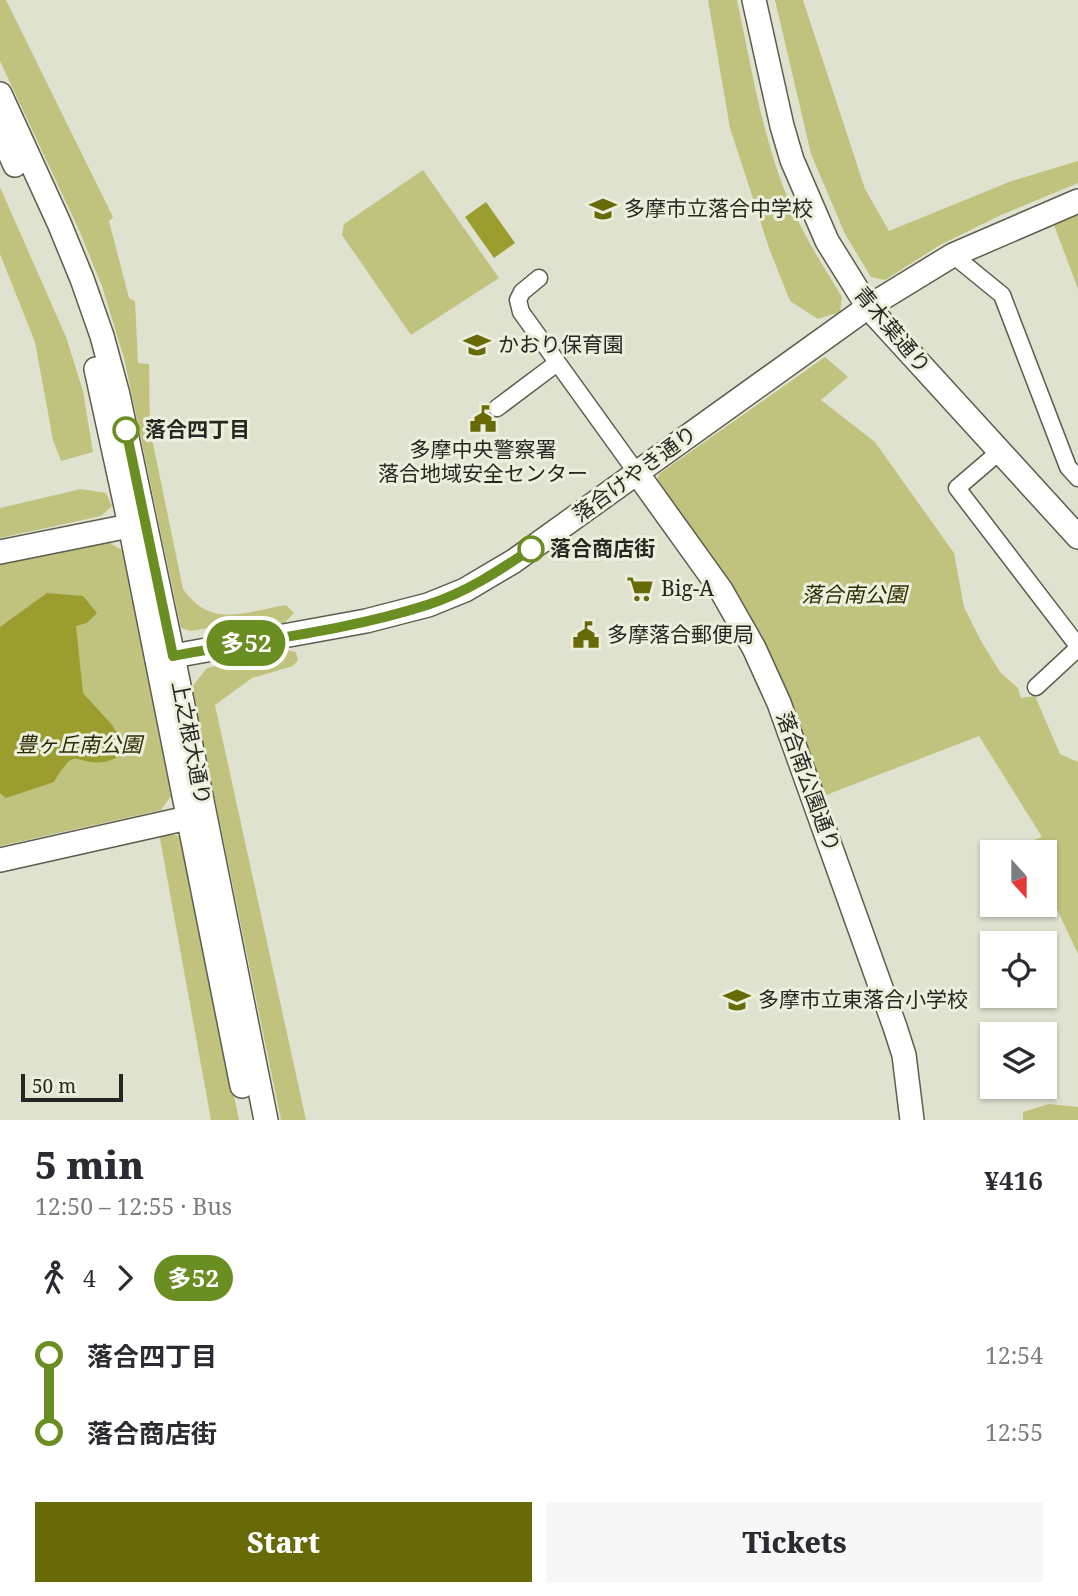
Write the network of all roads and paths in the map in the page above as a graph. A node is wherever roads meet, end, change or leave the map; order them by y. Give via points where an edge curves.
1 (754, 0) edge
2 (0, 94) edge
3 (0, 132) edge
4 (1078, 201) edge
5 (953, 255) junction
6 (539, 278) dead end
7 (868, 307) junction
8 (557, 363) junction
9 (497, 408) dead end
10 (999, 452) junction
11 (638, 473) junction
12 (1078, 478) edge
13 (138, 524) junction
14 (1075, 526) edge
15 (0, 552) edge
16 (1078, 648) edge
17 (165, 657) junction
18 (1036, 687) dead end
19 (196, 816) junction
20 (0, 860) edge
21 (250, 1120) edge
22 (266, 1120) edge
23 (912, 1120) edge

1 - 7 street, 青木葉通り via 796,170 827,242
2 - 13 street, 上之根大通り via 59,223 102,336 125,425
3 - 13 street, 上之根大通り via 45,226 88,338
4 - 5 street, 落合けやき通り
5 - 7 street, 落合けやき通り
5 - 12 street via 1002,295 1068,467
6 - 8 street via 518,300 521,312
7 - 10 street, 青木葉通り
7 - 11 street, 落合けやき通り
8 - 9 street
8 - 11 street
10 - 14 street, 青木葉通り
10 - 16 street via 957,488
11 - 17 street, 落合けやき通り via 495,573 428,605 366,621
11 - 23 street, 落合南公園通り via 721,590 779,703 895,1027
13 - 15 street
13 - 17 street, 上之根大通り
16 - 18 street
17 - 19 street, 上之根大通り
19 - 20 street
19 - 21 street, 上之根大通り
19 - 22 street, 上之根大通り

